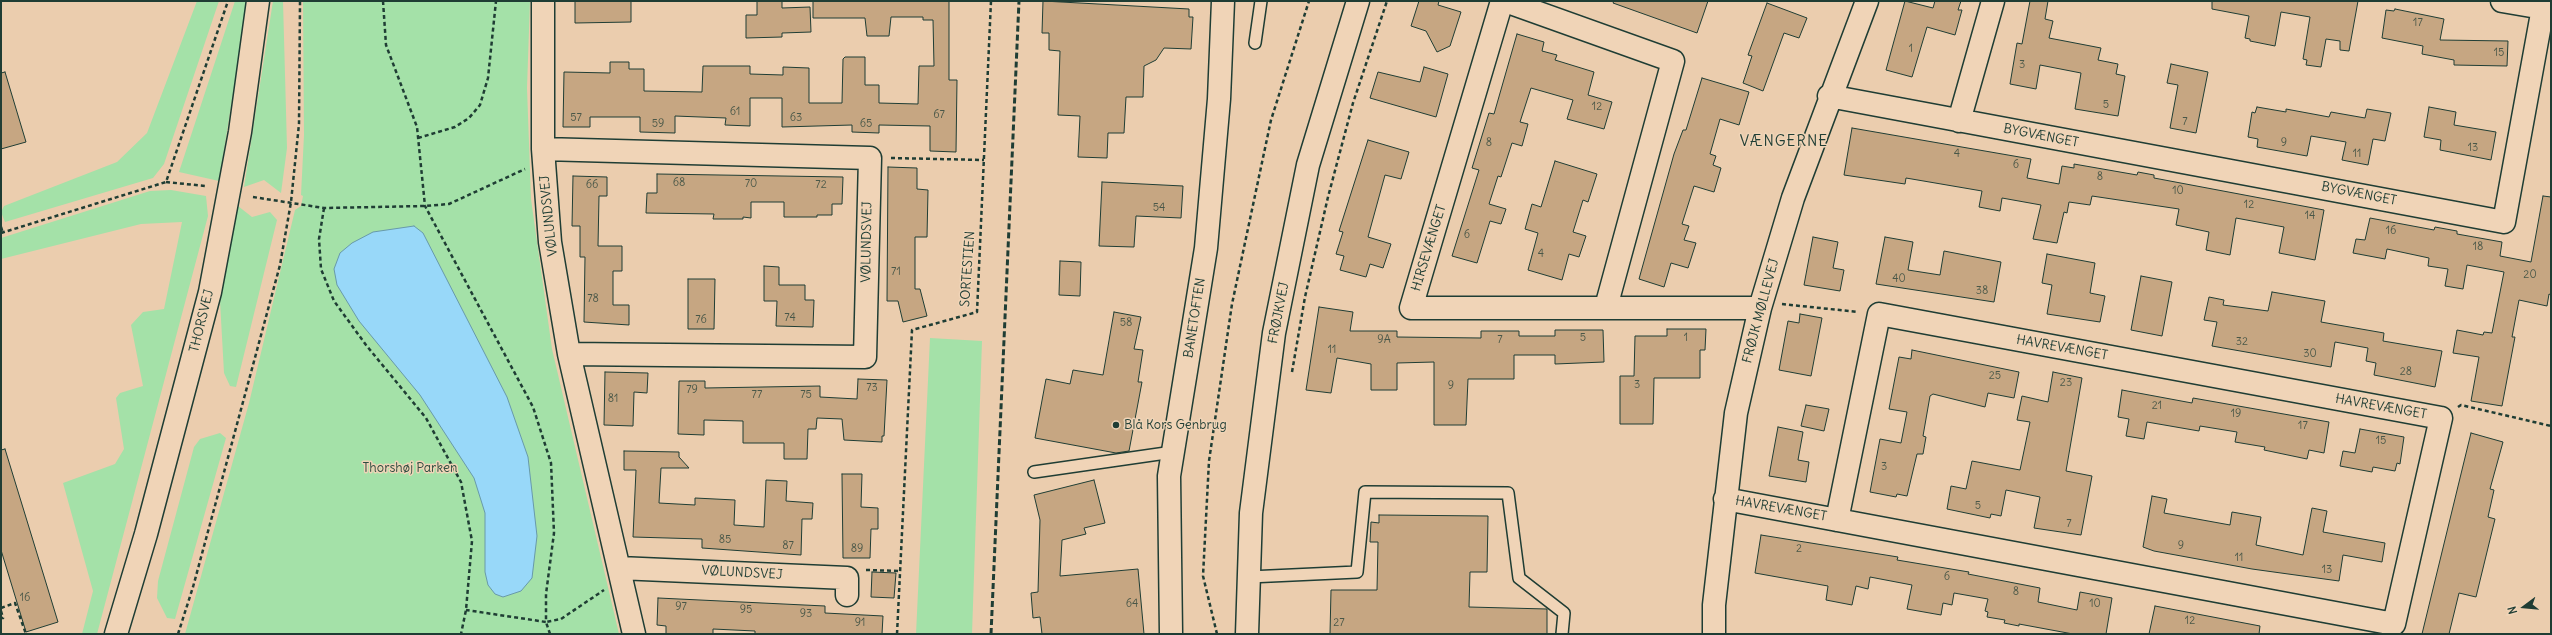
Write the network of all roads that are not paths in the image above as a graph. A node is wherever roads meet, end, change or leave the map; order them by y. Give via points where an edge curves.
1 (258, 1) edge
2 (543, 1) edge
3 (1223, 1) edge
4 (1261, 1) edge
5 (1358, 1) edge
6 (1502, 1) edge
7 (1505, 1) edge
8 (1867, 1) edge
9 (1993, 1) edge
10 (2502, 1) edge
11 (1255, 43) dead end
12 (1829, 96) junction
13 (1959, 121) junction
14 (543, 155) junction
15 (1606, 307) junction
16 (1760, 308) junction
17 (569, 354) junction
18 (1173, 452) junction
19 (1034, 472) dead end
20 (1725, 499) junction
21 (1837, 520) junction
22 (618, 568) junction
23 (1249, 577) junction
24 (847, 587) road end
25 (116, 634) edge
26 (634, 634) edge
27 (1171, 634) edge
28 (1247, 634) edge
29 (1562, 634) edge
30 (1714, 634) edge

1 - 25 street, THORSVEJ via 240,132 210,292 146,534
2 - 14 street, VØLUNDSVEJ
3 - 18 street, BANETOFTEN via 1219,99 1206,248
4 - 11 lane
5 - 23 street, FRØJKVEJ via 1308,165 1274,333 1251,513
6 - 15 street, HIRSEVÆNGET via 1411,308
7 - 15 street via 1673,61
8 - 12 street, FRØJK MØLLEVEJ
9 - 13 street
10 - 13 street, BYGVÆNGET via 2544,8 2504,222
12 - 13 street, BYGVÆNGET
12 - 16 street, FRØJK MØLLEVEJ via 1793,198
14 - 17 street, VØLUNDSVEJ via 550,242
14 - 17 street, VØLUNDSVEJ via 870,158 864,357
15 - 16 street, HIRSEVÆNGET
16 - 20 street, FRØJK MØLLEVEJ via 1736,413
17 - 22 street, VØLUNDSVEJ
18 - 19 lane
18 - 27 street, BANETOFTEN via 1169,476
20 - 21 street, HAVREVÆNGET
20 - 30 street, FRØJK MØLLEVEJ via 1714,604
21 - 21 street, HAVREVÆNGET via 2394,624 2441,418 1879,314
22 - 24 street, VØLUNDSVEJ
22 - 26 street, VØLUNDSVEJ
23 - 28 street, FRØJKVEJ
23 - 29 lane via 1357,572 1365,492 1508,492 1519,578 1564,613

